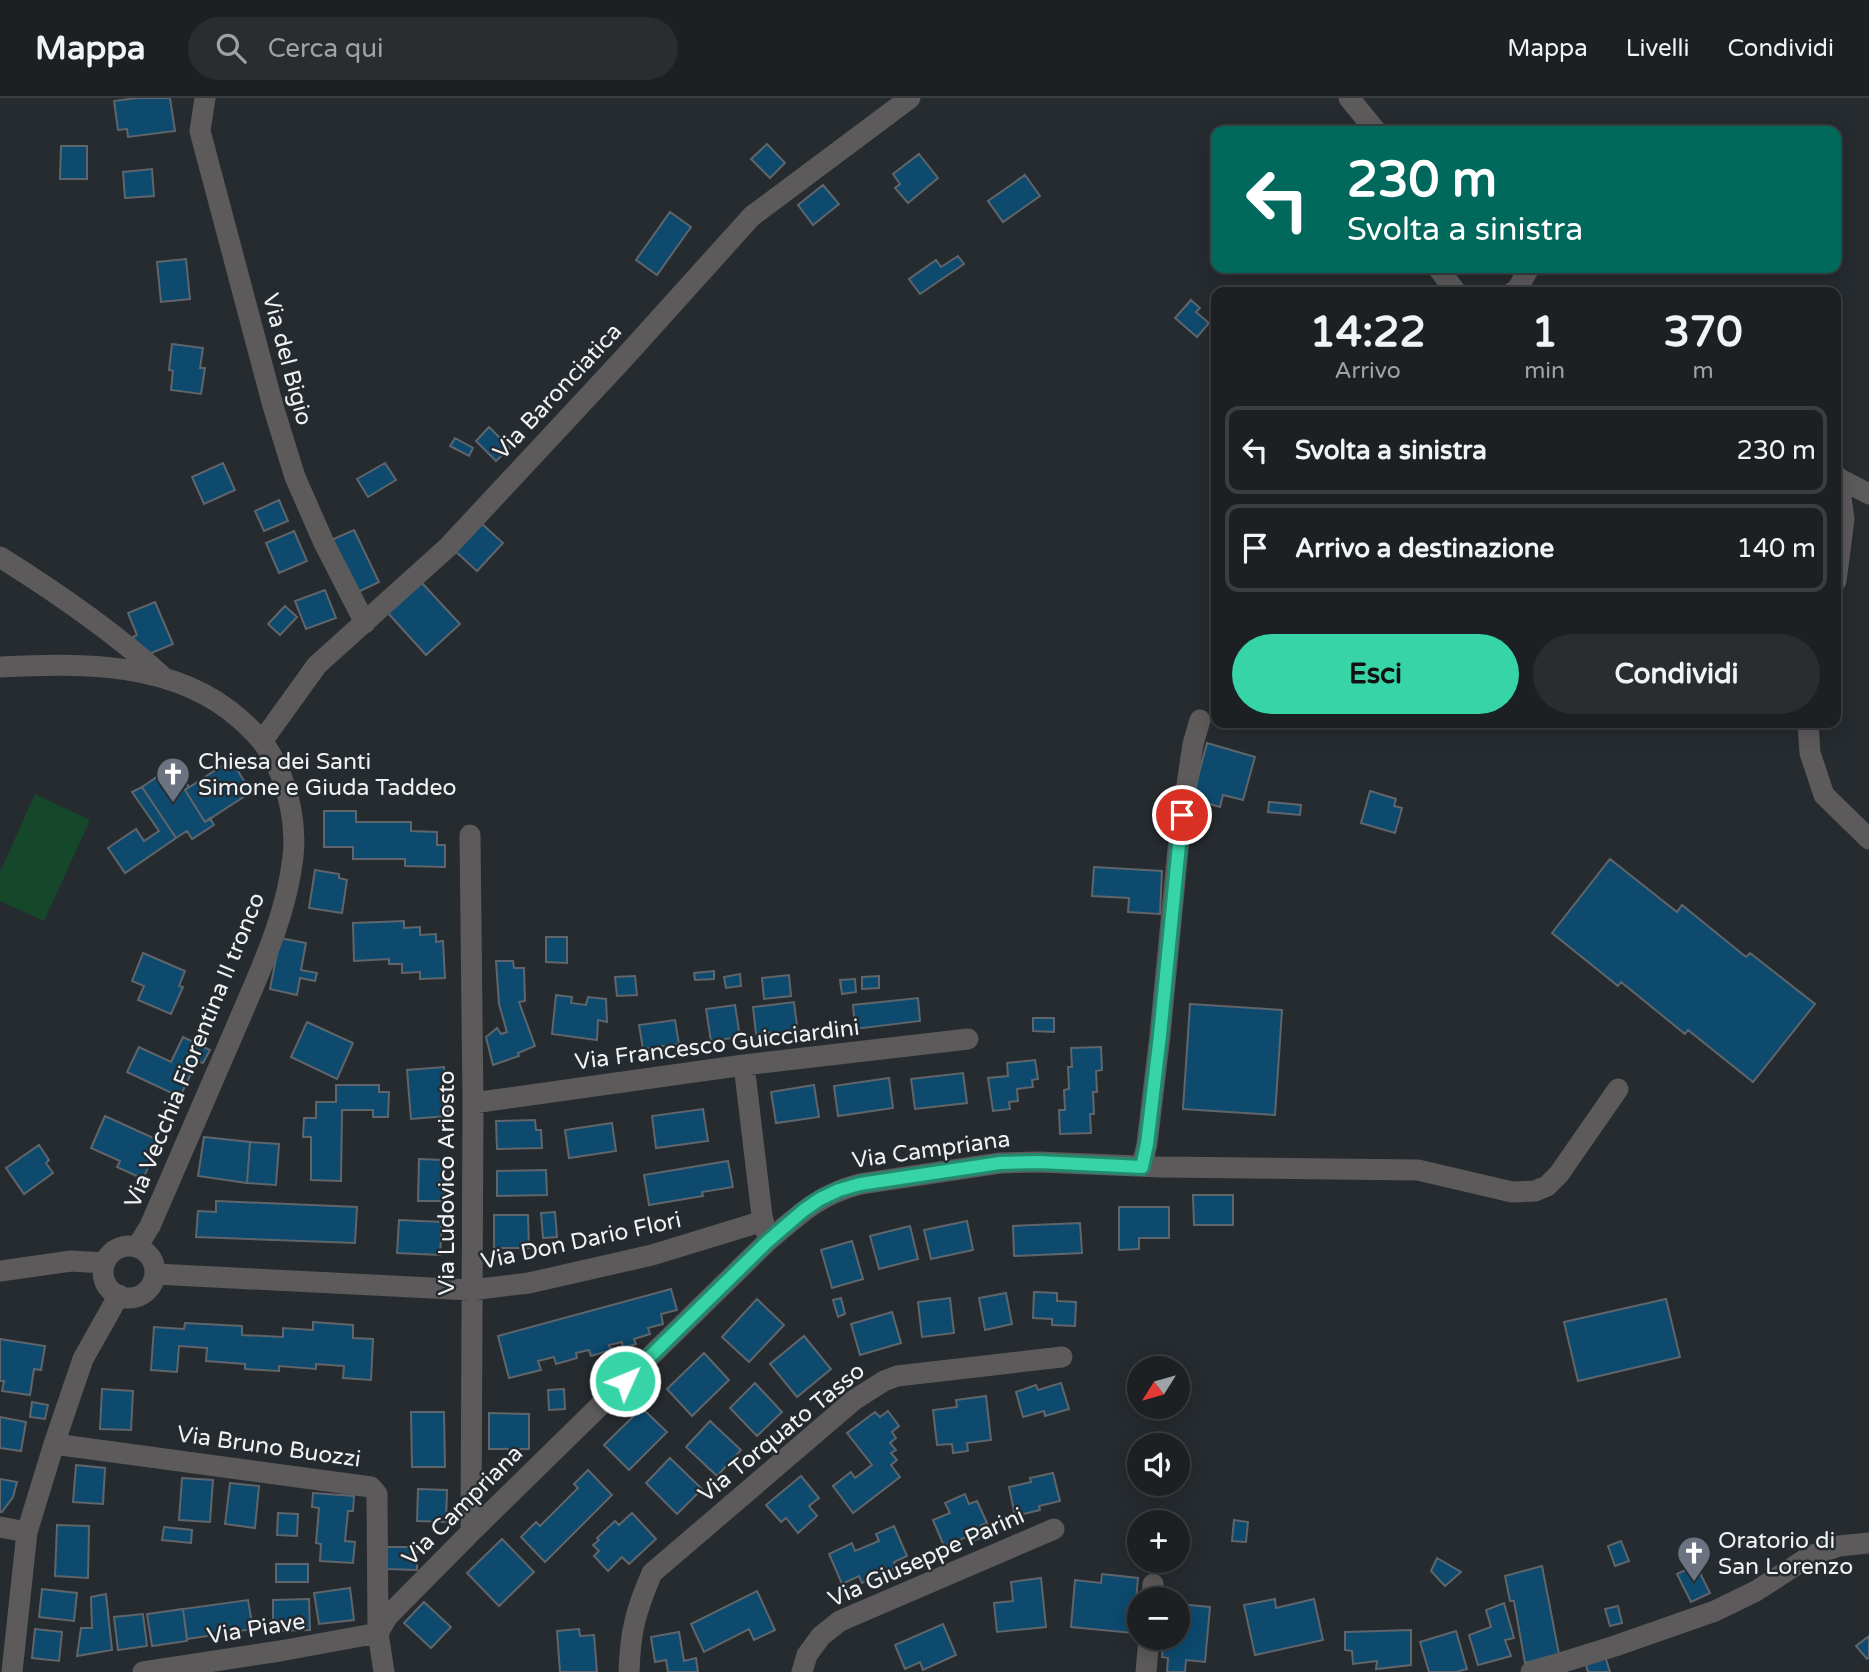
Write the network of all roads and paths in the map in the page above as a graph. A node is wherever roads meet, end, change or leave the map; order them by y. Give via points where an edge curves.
1 (205, 98) edge
2 (909, 98) edge
3 (1349, 98) edge
4 (1372, 126) edge
5 (1841, 479) edge
6 (1869, 494) edge
7 (1841, 501) edge
8 (1841, 542) edge
9 (0, 557) edge
10 (365, 623) junction
11 (0, 667) edge
12 (164, 678) junction
13 (1200, 720) dead end
14 (1808, 728) edge
15 (263, 740) junction
16 (470, 835) dead end
17 (1869, 839) edge
18 (968, 1039) dead end
19 (744, 1065) junction
20 (1618, 1089) dead end
21 (473, 1103) junction
22 (1142, 1167) junction
23 (766, 1231) junction
24 (136, 1247) junction
25 (105, 1263) junction
26 (0, 1271) edge
27 (155, 1274) junction
28 (471, 1290) junction
29 (119, 1295) junction
30 (1062, 1357) dead end
31 (54, 1444) junction
32 (0, 1527) edge
33 (1054, 1529) dead end
34 (27, 1532) junction
35 (471, 1532) junction
36 (1869, 1542) edge
37 (378, 1633) junction
38 (1148, 1650) edge
39 (12, 1672) edge
40 (143, 1672) edge
41 (384, 1672) edge
42 (629, 1672) edge
43 (803, 1672) edge
44 (1146, 1672) edge
45 (1531, 1672) edge

1 - 10 street, Via del Bigio via 200,131 273,406 300,488
2 - 10 street, Via Baronciatica via 752,216 448,547
3 - 4 street
5 - 6 street
7 - 8 street
9 - 12 street via 133,649
10 - 15 street, Via Baronciatica via 317,665
11 - 12 street, Via Vecchia Fiorentina II tronco via 118,668
12 - 15 street, Via Vecchia Fiorentina II tronco via 200,690
13 - 22 street via 1179,839
14 - 17 street via 1810,753 1824,794
15 - 24 street, Via Vecchia Fiorentina II tronco via 275,760 293,817 286,897 268,953 150,1226
16 - 21 street, Via Ludovico Ariosto
18 - 19 street, Via Francesco Guicciardini
19 - 21 street, Via Francesco Guicciardini
19 - 23 street
20 - 22 street, Via Campriana via 1559,1174 1535,1191 1499,1190 1418,1170
21 - 28 street, Via Ludovico Ariosto
22 - 23 street, Via Campriana via 1000,1163 860,1184 820,1199
23 - 28 street, Via Don Dario Flori via 529,1283
23 - 35 street, Via Campriana
24 - 25 street via 121,1247
24 - 27 street via 151,1258
25 - 26 street via 71,1261
25 - 29 street via 108,1287
27 - 28 street, Via Don Dario Flori
27 - 29 street via 152,1285 141,1295
28 - 35 street, Via Ludovico Ariosto
29 - 31 street via 83,1359
30 - 42 street, Via Torquato Tasso via 897,1376 854,1401 652,1573 638,1604
31 - 34 street
31 - 37 street, Via Bruno Buozzi via 371,1486 377,1494
32 - 34 street
33 - 43 street, Via Giuseppe Parini via 840,1621 807,1654
34 - 39 street
35 - 37 street, Via Campriana via 387,1617
36 - 45 street via 1810,1556 1715,1611
37 - 40 street, Via Piave
37 - 41 street, Via Bruno Buozzi
38 - 44 street

